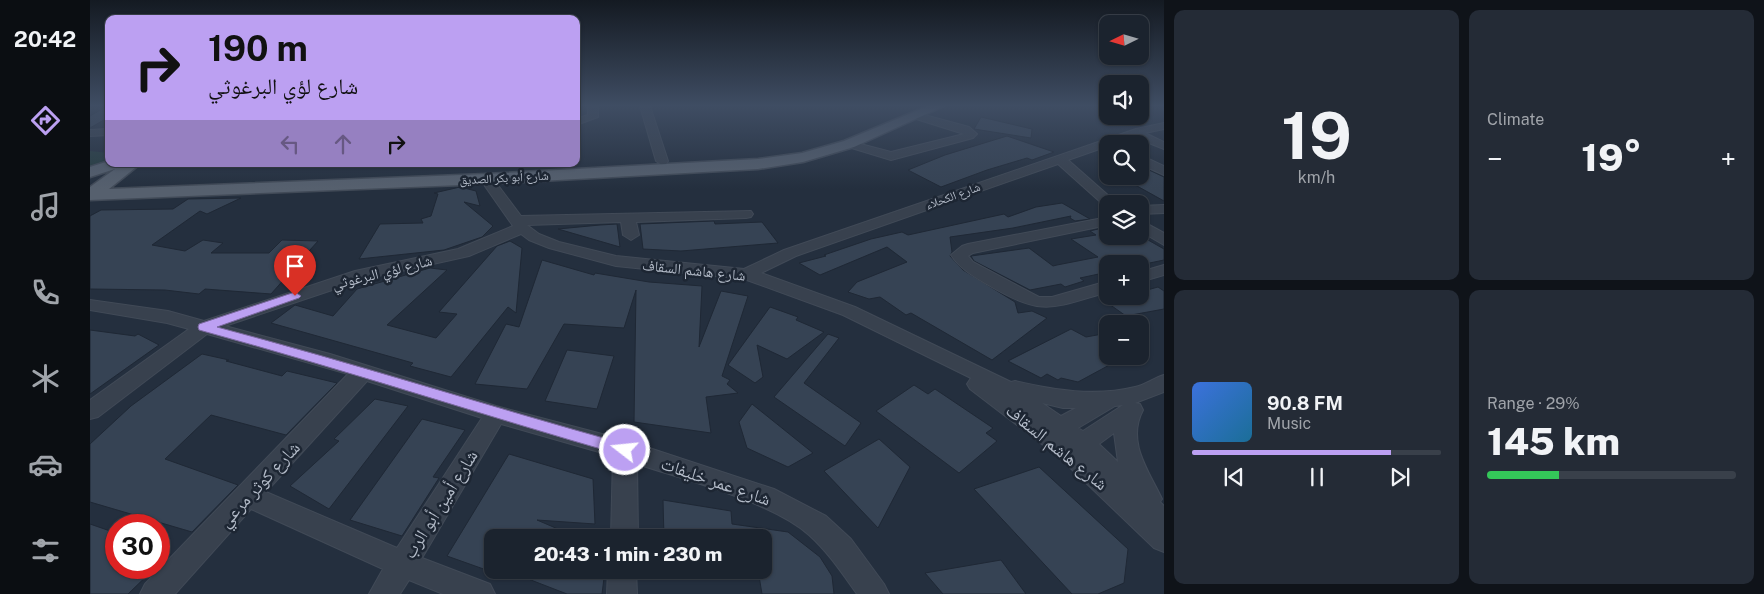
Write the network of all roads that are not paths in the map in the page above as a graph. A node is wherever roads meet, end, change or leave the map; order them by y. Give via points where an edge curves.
1 (654, 134) edge
2 (843, 134) edge
3 (869, 134) edge
4 (971, 134) edge
5 (1137, 134) edge
6 (849, 144) junction
7 (1164, 146) edge
8 (1099, 147) edge
9 (1060, 159) junction
10 (662, 161) junction
11 (1149, 164) edge
12 (580, 166) edge
13 (106, 167) edge
14 (112, 167) edge
15 (129, 167) edge
16 (136, 167) edge
17 (568, 167) edge
18 (1164, 171) edge
19 (90, 172) edge
20 (395, 178) junction
21 (486, 179) junction
22 (93, 188) edge
23 (155, 188) junction
24 (1101, 195) edge
25 (90, 207) edge
26 (1164, 209) edge
27 (1149, 210) edge
28 (746, 214) dead end
29 (628, 218) junction
30 (1099, 222) edge
31 (519, 224) junction
32 (1149, 230) edge
33 (631, 235) dead end
34 (1164, 240) edge
35 (1164, 270) edge
36 (746, 274) junction
37 (1149, 274) edge
38 (1099, 289) edge
39 (90, 305) edge
40 (204, 327) junction
41 (946, 358) junction
42 (362, 373) junction
43 (994, 381) junction
44 (1164, 383) edge
45 (1110, 399) junction
46 (1135, 403) junction
47 (90, 411) edge
48 (496, 414) junction
49 (1055, 430) junction
50 (1076, 447) junction
51 (625, 450) junction
52 (248, 496) junction
53 (1164, 522) edge
54 (624, 529) edge
55 (1164, 539) edge
56 (402, 564) junction
57 (622, 579) edge
58 (155, 594) edge
59 (384, 594) edge
60 (480, 594) edge
61 (622, 594) edge
62 (874, 594) edge

1 - 10 street
2 - 10 main road, شارع أبو بكر الصديق via 802,147 738,156
3 - 6 main road, شارع أبو بكر الصديق
4 - 6 street via 891,156
5 - 7 street
6 - 21 main road, شارع أبو بكر الصديق via 803,157 758,164
8 - 9 street, شارع الكحلاء
9 - 24 street
9 - 36 street, شارع الكحلاء via 810,246
10 - 12 main road, شارع أبو بكر الصديق
11 - 18 street
13 - 19 main road
14 - 22 main road
15 - 22 main road
16 - 23 main road
17 - 20 main road, شارع أبو بكر الصديق
20 - 21 main road, شارع أبو بكر الصديق
20 - 23 main road, شارع أبو بكر الصديق
21 - 31 street, شارع هاشم السقاف
22 - 23 main road, شارع أبو بكر الصديق
23 - 25 main road
26 - 27 street
28 - 29 street
29 - 31 street
29 - 33 street
30 - 38 street via 968,249 959,255 963,262 1036,302 1053,302
31 - 36 street, شارع هاشم السقاف via 534,237 595,257
31 - 40 street, شارع لؤي البرغوثي via 469,252 361,275
32 - 34 street
35 - 37 street
36 - 41 street, شارع هاشم السقاف via 849,311
39 - 40 street, شارع عمر خليفات via 168,317
40 - 42 street, شارع عمر خليفات via 323,359
40 - 47 street, شارع لؤي البرغوثي
41 - 43 street, شارع هاشم السقاف
41 - 49 street, شارع هاشم السقاف via 981,387
42 - 48 street, شارع عمر خليفات
42 - 52 street, شارع كوثر مرعي
43 - 45 street via 1063,400
43 - 49 street, شارع هاشم السقاف
44 - 46 street
45 - 46 street
45 - 49 street
46 - 50 street
46 - 53 street via 1124,435 1130,464
48 - 51 street, شارع عمر خليفات
48 - 56 street, شارع أمين أبو الرب
49 - 50 street, شارع هاشم السقاف
50 - 53 street, شارع هاشم السقاف
50 - 55 street, شارع هاشم السقاف
51 - 54 street
51 - 62 street, شارع عمر خليفات via 765,497 791,509 817,525 841,548
52 - 56 street
52 - 58 street, شارع كوثر مرعي
56 - 59 street, شارع أمين أبو الرب
56 - 60 street
57 - 61 street

